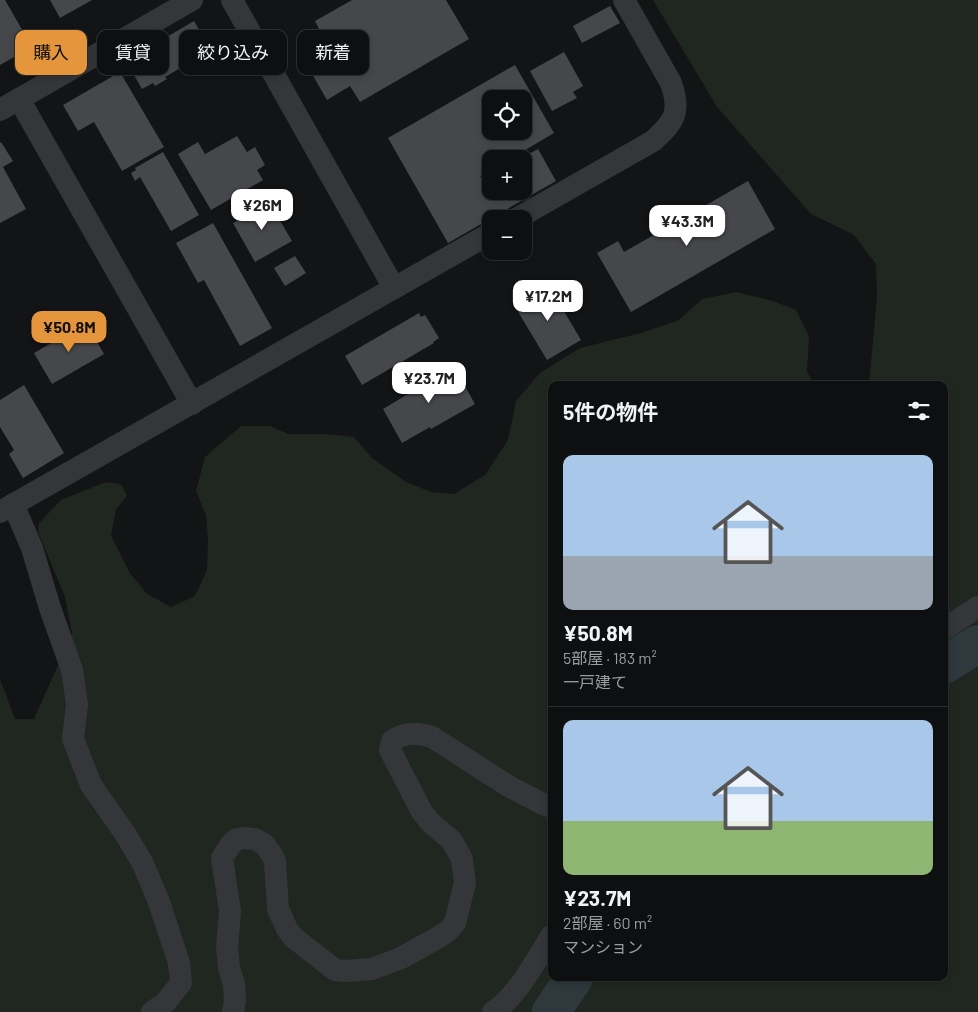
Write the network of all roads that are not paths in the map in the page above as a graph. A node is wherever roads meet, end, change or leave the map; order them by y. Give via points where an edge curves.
1 (192, 0) edge
2 (232, 0) edge
3 (624, 0) edge
4 (9, 104) edge
5 (532, 210) edge
6 (482, 238) edge
7 (394, 288) junction
8 (192, 404) junction
9 (7, 508) edge
10 (978, 607) edge
11 (948, 626) edge
12 (548, 806) edge
13 (548, 941) edge
14 (152, 1012) edge
15 (232, 1012) edge
16 (493, 1012) edge

1 - 4 street
2 - 7 street
3 - 5 street via 671,83 676,103 672,123 653,141
4 - 8 street
6 - 7 street
7 - 8 street
8 - 9 street
9 - 14 street via 32,548 72,670 77,704 73,740 81,763 91,785 143,864 178,963 181,983 165,1003
10 - 11 street
12 - 15 street via 510,787 432,737 418,733 399,736 392,741 390,750 422,812 452,841 462,859 465,883 455,922 448,931 401,958 372,969 334,970 294,937 278,908 275,861 271,853 255,839 237,839 222,858 230,911 227,946 235,1001
13 - 16 street via 533,968 501,1007

